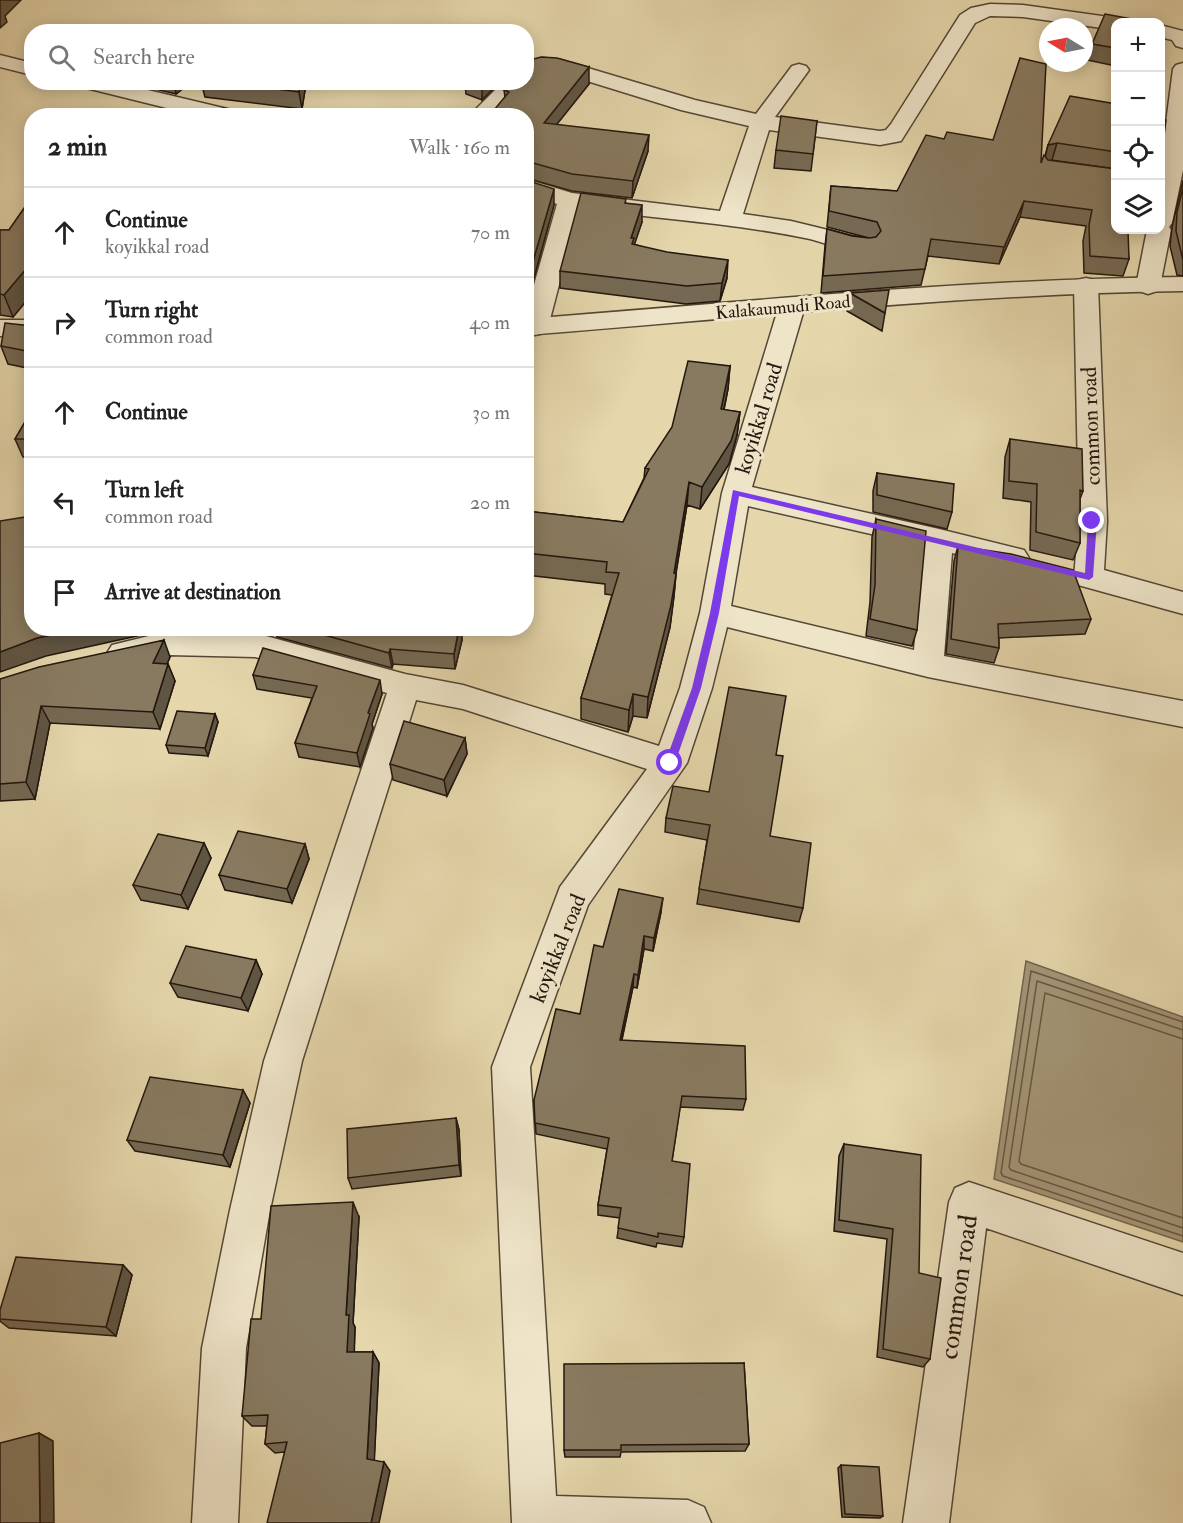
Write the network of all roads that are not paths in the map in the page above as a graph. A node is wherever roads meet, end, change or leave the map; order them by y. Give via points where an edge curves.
1 (1111, 23) edge
2 (1165, 32) edge
3 (1183, 42) edge
4 (0, 61) edge
5 (534, 65) edge
6 (24, 67) edge
7 (1183, 69) edge
8 (800, 70) dead end
9 (118, 90) edge
10 (198, 90) edge
11 (508, 90) edge
12 (179, 105) junction
13 (192, 108) edge
14 (488, 108) edge
15 (761, 122) junction
16 (1165, 182) edge
17 (534, 189) edge
18 (569, 200) junction
19 (730, 217) junction
20 (1158, 234) edge
21 (864, 246) edge
22 (1183, 284) edge
23 (1086, 285) junction
24 (1148, 286) junction
25 (792, 306) junction
26 (534, 318) edge
27 (534, 327) edge
28 (0, 328) edge
29 (24, 328) edge
30 (736, 492) junction
31 (939, 539) junction
32 (1066, 571) junction
33 (1183, 603) edge
34 (715, 613) junction
35 (91, 660) edge
36 (928, 665) junction
37 (405, 686) junction
38 (1183, 714) edge
39 (670, 763) junction
40 (1183, 1274) edge
41 (535, 1521) edge
42 (215, 1523) edge
43 (688, 1523) edge
44 (926, 1523) edge

1 - 15 street via 1023,11 978,12 967,19 893,136 867,137
2 - 3 street via 1179,36
4 - 6 street
5 - 15 street via 561,66 689,105
7 - 16 street via 1174,159
8 - 15 street
9 - 12 street
10 - 12 street
11 - 14 street
12 - 13 street
15 - 19 street
17 - 18 street
18 - 19 street
18 - 26 street
19 - 21 street
20 - 24 street
22 - 24 street, Kalakaumudi Road
23 - 24 street, Kalakaumudi Road
23 - 25 street, Kalakaumudi Road
23 - 32 street, common road via 1092,521
25 - 27 street, Kalakaumudi Road
25 - 30 street, koyikkal road
28 - 29 street
30 - 31 street
30 - 34 street, koyikkal road
31 - 32 street
31 - 36 street
32 - 33 street
34 - 36 street
34 - 39 street, koyikkal road via 696,688
35 - 37 street via 169,643 255,645
36 - 38 street
37 - 39 street via 463,697
37 - 42 street via 283,1061 224,1348
39 - 41 street, koyikkal road via 573,898 510,1067
40 - 44 street, common road via 969,1202
41 - 43 street

